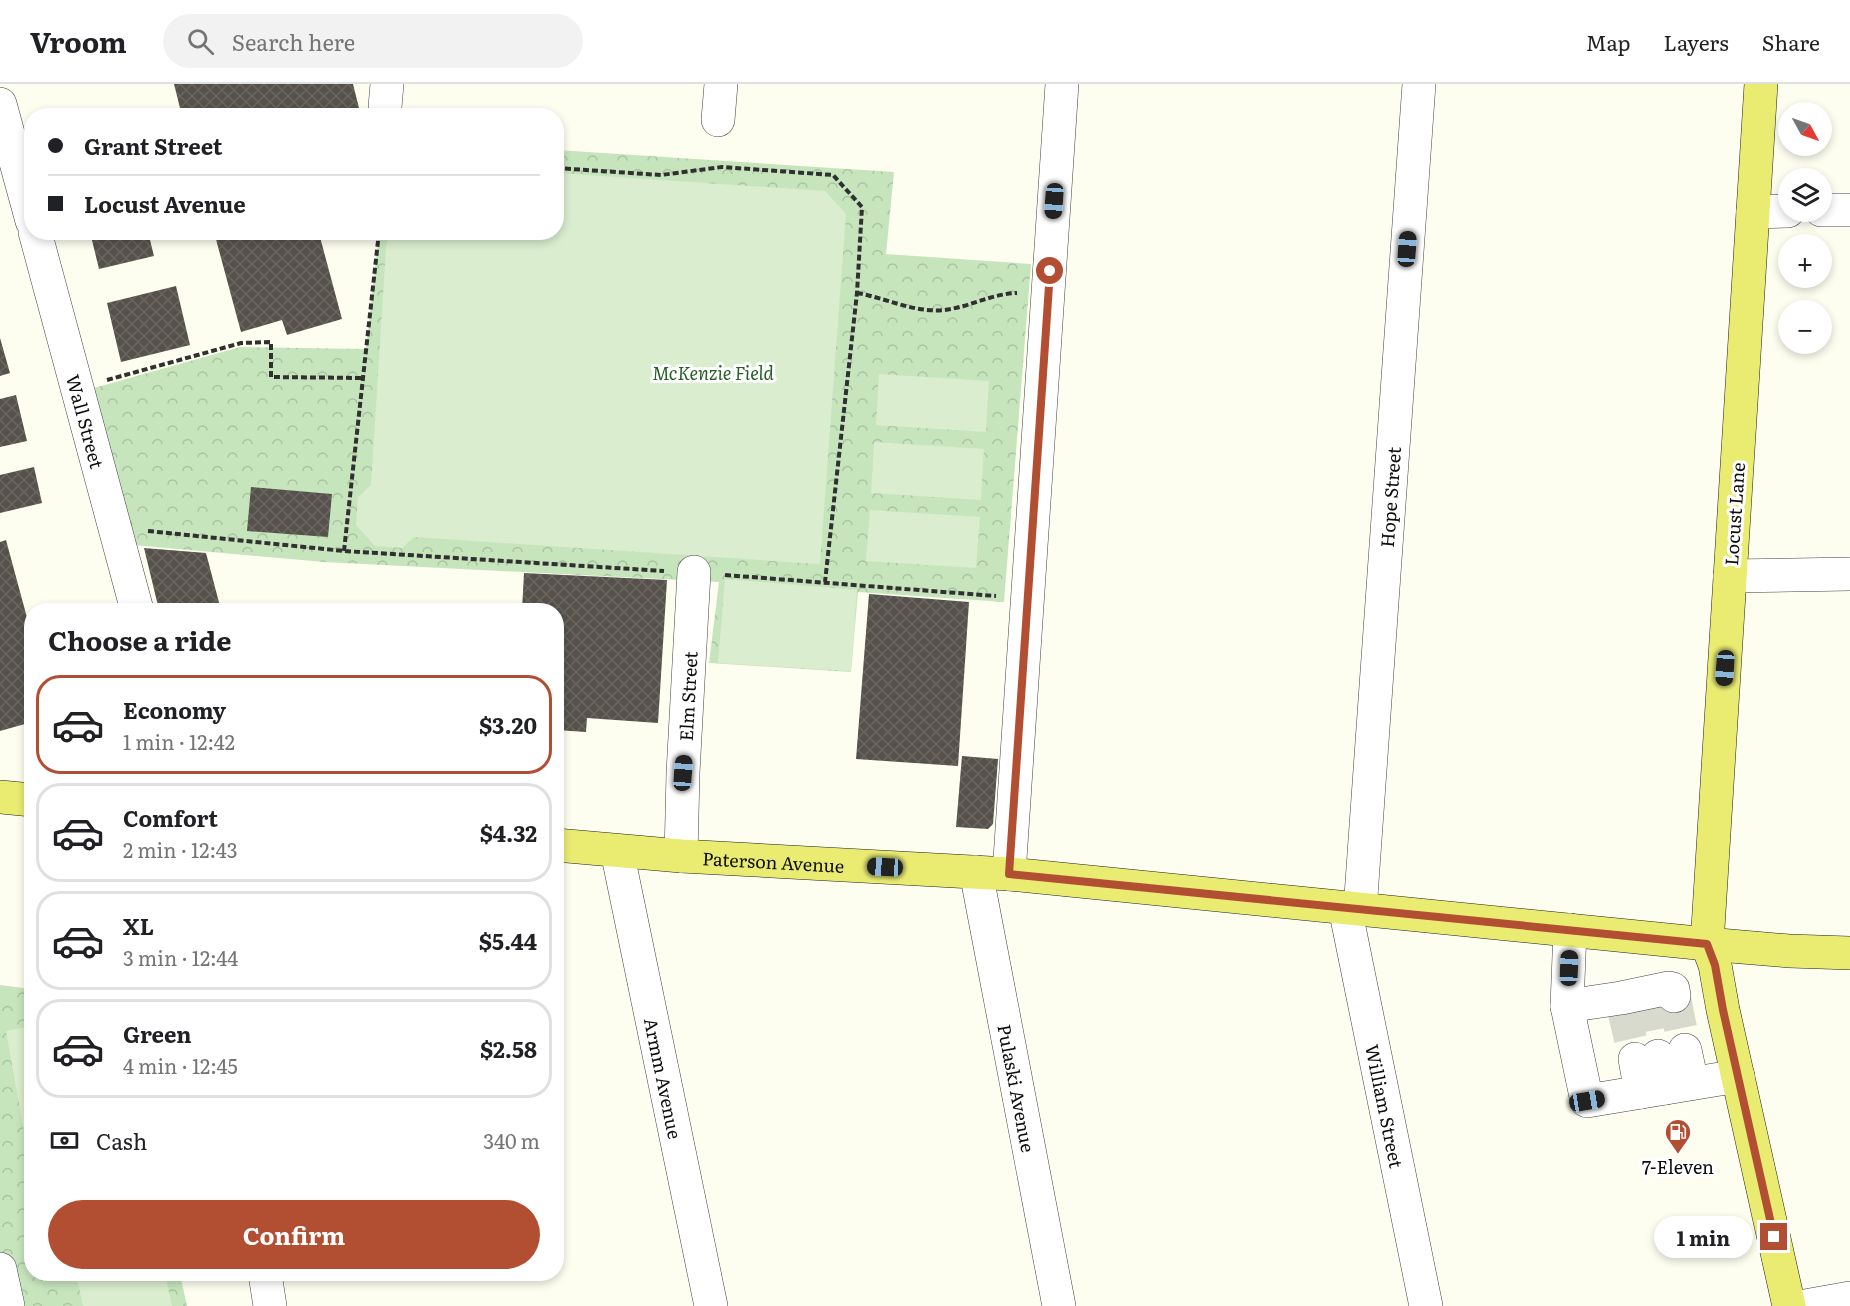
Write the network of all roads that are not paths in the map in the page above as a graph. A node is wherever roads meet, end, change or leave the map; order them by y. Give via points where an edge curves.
1 (721, 84) edge
2 (1062, 84) edge
3 (1419, 84) edge
4 (1761, 84) edge
5 (0, 105) edge
6 (718, 120) dead end
7 (24, 192) edge
8 (1832, 210) edge
9 (1850, 210) edge
10 (1778, 211) edge
11 (1753, 212) junction
12 (37, 240) edge
13 (694, 572) road end
14 (1850, 574) edge
15 (1730, 576) junction
16 (135, 603) edge
17 (0, 797) edge
18 (24, 799) edge
19 (564, 846) edge
20 (617, 851) junction
21 (681, 856) junction
22 (976, 872) junction
23 (1009, 874) junction
24 (1353, 909) junction
25 (1570, 930) junction
26 (1707, 944) junction
27 (1850, 953) edge
28 (1642, 998) dead end
29 (1567, 1006) junction
30 (1738, 1076) junction
31 (1666, 1087) junction
32 (0, 1269) edge
33 (266, 1281) edge
34 (1850, 1299) edge
35 (8, 1306) edge
36 (270, 1306) edge
37 (711, 1306) edge
38 (1059, 1306) edge
39 (1426, 1306) edge
40 (1789, 1306) edge
41 (1805, 1306) edge

1 - 6 street
2 - 23 street
3 - 24 street, Hope Street
4 - 11 main road, Locust Lane
5 - 7 street
8 - 9 street
10 - 11 street
11 - 15 main road, Locust Lane
12 - 16 street, Wall Street
13 - 21 street, Elm Street
14 - 15 street
15 - 26 main road, Locust Lane
17 - 18 main road
19 - 20 main road, Paterson Avenue
20 - 21 main road, Paterson Avenue
20 - 37 street, Armm Avenue
21 - 22 main road, Paterson Avenue
22 - 23 main road, Paterson Avenue
22 - 38 street, Pulaski Avenue
23 - 24 main road, Paterson Avenue
24 - 25 main road, Paterson Avenue
24 - 39 street, William Street
25 - 26 main road, Paterson Avenue
25 - 29 street
26 - 27 main road, Paterson Avenue
26 - 30 main road
28 - 29 street
29 - 31 street via 1587,1101
30 - 31 street
30 - 40 main road
31 - 31 street via 1659,1055
32 - 35 street
33 - 36 street
34 - 41 street

